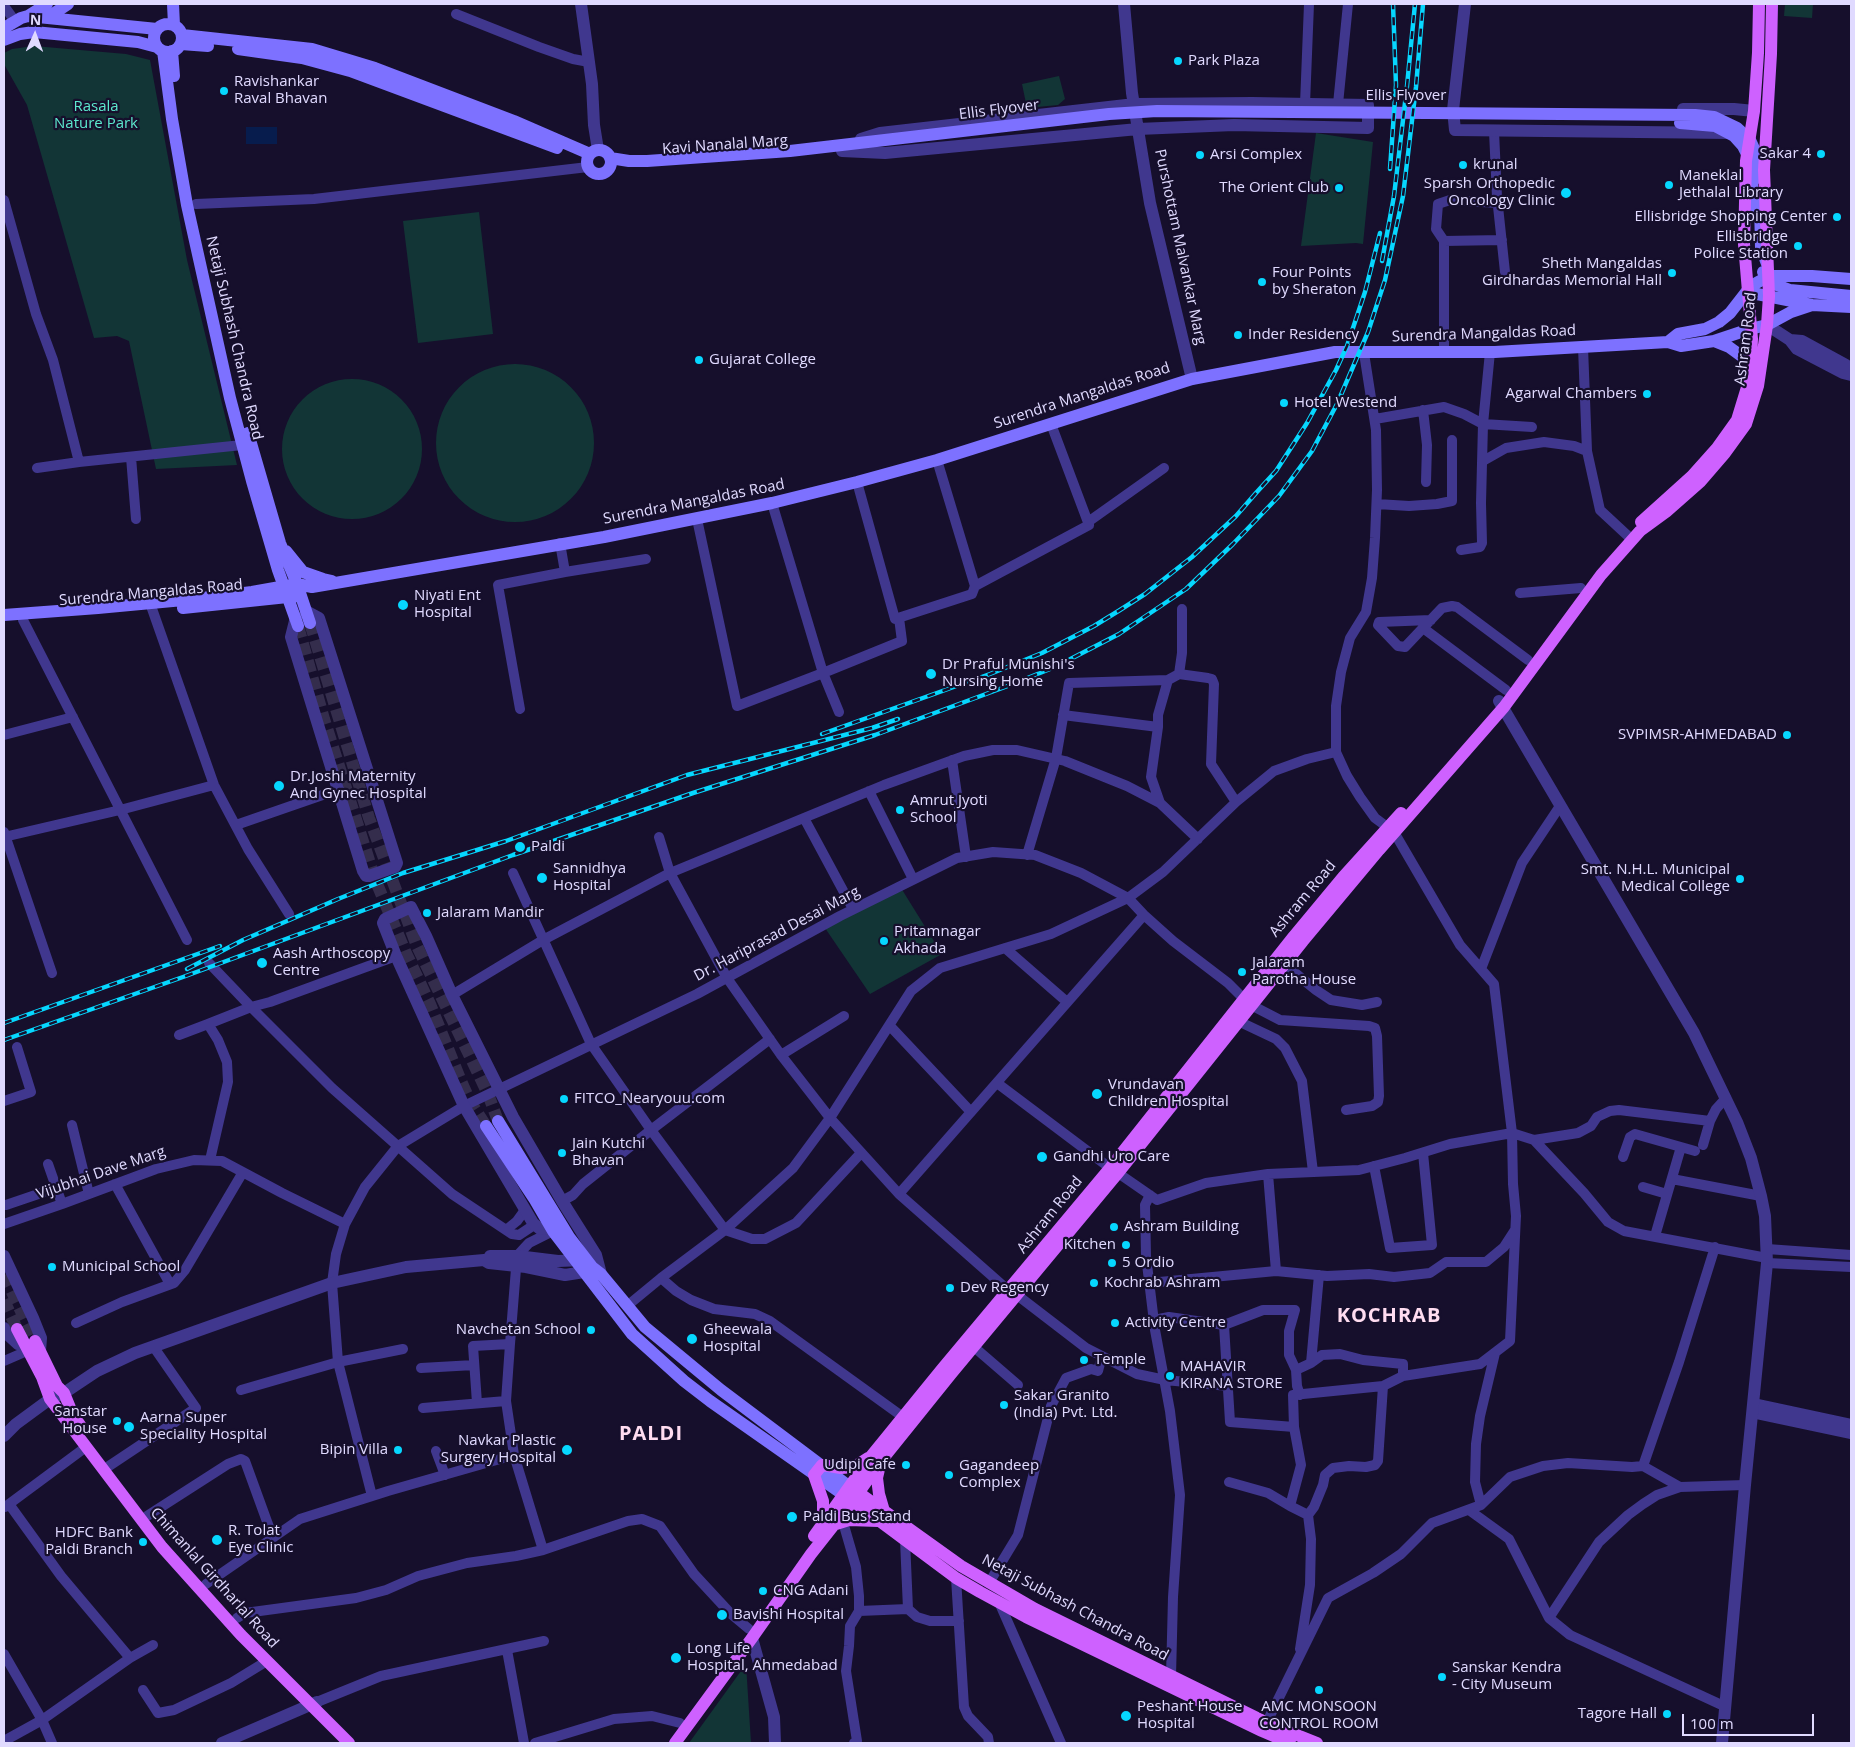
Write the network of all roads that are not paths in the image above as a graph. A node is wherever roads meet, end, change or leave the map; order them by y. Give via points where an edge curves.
1 (48, 4) edge
2 (68, 4) edge
3 (165, 4) edge
4 (173, 4) edge
5 (580, 4) edge
6 (1124, 4) edge
7 (1308, 4) edge
8 (1348, 4) edge
9 (1465, 4) edge
10 (1759, 4) edge
11 (1772, 4) edge
12 (4, 6) edge
13 (456, 14) dead end
14 (28, 16) junction
15 (47, 18) junction
16 (15, 21) junction
17 (4, 28) edge
18 (169, 38) junction
19 (4, 40) edge
20 (589, 62) junction
21 (1135, 104) junction
22 (1304, 104) junction
23 (1338, 104) junction
24 (1454, 110) junction
25 (1754, 111) junction
26 (1033, 126) junction
27 (1138, 130) junction
28 (1494, 131) junction
29 (1750, 131) junction
30 (840, 148) junction
31 (591, 158) junction
32 (610, 161) junction
33 (4, 200) edge
34 (1498, 203) junction
35 (196, 204) junction
36 (1502, 240) junction
37 (1444, 241) junction
38 (1505, 272) dead end
39 (1769, 276) junction
40 (1851, 279) edge
41 (1851, 287) edge
42 (1747, 292) junction
43 (1768, 296) junction
44 (1851, 296) edge
45 (1812, 304) junction
46 (1851, 307) edge
47 (1767, 325) junction
48 (1750, 329) junction
49 (1790, 340) junction
50 (1714, 341) junction
51 (1668, 342) junction
52 (1583, 347) junction
53 (1444, 352) junction
54 (1490, 352) junction
55 (1364, 353) junction
56 (1751, 363) junction
57 (1851, 371) edge
58 (1851, 375) edge
59 (1192, 378) junction
60 (1423, 410) junction
61 (1375, 419) junction
62 (1051, 424) junction
63 (1483, 424) junction
64 (1532, 427) dead end
65 (1452, 440) dead end
66 (242, 445) junction
67 (1587, 451) junction
68 (131, 457) junction
69 (937, 460) junction
70 (1483, 461) junction
71 (79, 462) junction
72 (37, 468) dead end
73 (1164, 468) dead end
74 (857, 482) junction
75 (1426, 482) dead end
76 (772, 503) junction
77 (1377, 504) junction
78 (136, 519) dead end
79 (698, 519) junction
80 (1088, 522) junction
81 (1629, 538) junction
82 (280, 543) junction
83 (560, 543) junction
84 (1461, 550) dead end
85 (646, 559) dead end
86 (565, 572) junction
87 (341, 582) junction
88 (975, 586) junction
89 (1581, 588) junction
90 (293, 591) junction
91 (1520, 593) dead end
92 (151, 607) junction
93 (1182, 609) dead end
94 (4, 615) edge
95 (899, 618) junction
96 (303, 619) junction
97 (23, 620) junction
98 (1431, 620) junction
99 (4, 621) edge
100 (1423, 628) junction
101 (1528, 660) junction
102 (823, 673) junction
103 (1179, 674) junction
104 (1168, 680) junction
105 (1503, 699) junction
106 (520, 709) dead end
107 (839, 712) dead end
108 (1063, 716) junction
109 (72, 717) junction
110 (1158, 727) junction
111 (4, 735) edge
112 (1336, 752) junction
113 (1056, 758) junction
114 (952, 760) junction
115 (214, 785) junction
116 (337, 790) junction
117 (869, 791) junction
118 (1236, 802) junction
119 (1160, 803) junction
120 (1560, 806) junction
121 (120, 810) junction
122 (804, 818) junction
123 (236, 825) junction
124 (1390, 830) junction
125 (4, 835) edge
126 (659, 837) dead end
127 (1198, 839) junction
128 (1027, 855) junction
129 (966, 857) junction
130 (514, 872) dead end
131 (670, 873) junction
132 (913, 879) junction
133 (1128, 898) junction
134 (853, 909) junction
135 (289, 914) dead end
136 (1144, 915) junction
137 (187, 940) dead end
138 (543, 940) junction
139 (1005, 948) junction
140 (396, 956) junction
141 (209, 963) dead end
142 (1284, 964) junction
143 (1481, 968) junction
144 (52, 973) dead end
145 (727, 978) junction
146 (452, 995) junction
147 (1067, 1002) junction
148 (1247, 1002) junction
149 (1377, 1002) dead end
150 (251, 1007) junction
151 (844, 1016) dead end
152 (1238, 1021) junction
153 (208, 1024) junction
154 (890, 1026) junction
155 (179, 1034) dead end
156 (770, 1039) junction
157 (591, 1044) junction
158 (17, 1047) dead end
159 (781, 1055) junction
160 (997, 1083) junction
161 (499, 1088) junction
162 (1726, 1098) junction
163 (4, 1101) edge
164 (464, 1106) junction
165 (1346, 1110) dead end
166 (971, 1112) junction
167 (830, 1118) junction
168 (1710, 1121) junction
169 (72, 1125) dead end
170 (651, 1130) junction
171 (1512, 1133) junction
172 (1534, 1140) junction
173 (398, 1146) junction
174 (1681, 1147) junction
175 (861, 1153) junction
176 (1423, 1153) junction
177 (1623, 1157) dead end
178 (210, 1160) junction
179 (48, 1164) dead end
180 (1374, 1166) junction
181 (1114, 1171) junction
182 (243, 1172) junction
183 (1313, 1172) junction
184 (1268, 1174) junction
185 (1672, 1179) junction
186 (115, 1184) junction
187 (1643, 1187) dead end
188 (56, 1188) junction
189 (89, 1194) junction
190 (899, 1194) junction
191 (1667, 1194) junction
192 (1150, 1195) junction
193 (1761, 1196) junction
194 (62, 1204) junction
195 (6, 1205) dead end
196 (557, 1205) junction
197 (525, 1210) junction
198 (4, 1224) edge
199 (345, 1224) junction
200 (534, 1225) junction
201 (552, 1229) junction
202 (1515, 1229) junction
203 (506, 1230) junction
204 (725, 1230) junction
205 (1655, 1236) junction
206 (1715, 1247) junction
207 (1851, 1255) edge
208 (4, 1256) edge
209 (1767, 1257) junction
210 (517, 1261) junction
211 (588, 1267) junction
212 (1851, 1267) edge
213 (1276, 1271) junction
214 (1319, 1275) junction
215 (661, 1278) junction
216 (332, 1283) junction
217 (1149, 1283) junction
218 (170, 1284) junction
219 (1013, 1293) junction
220 (627, 1306) junction
221 (1154, 1320) junction
222 (76, 1323) dead end
223 (1224, 1326) junction
224 (4, 1328) tunnel mouth
225 (17, 1329) tunnel mouth
226 (510, 1344) junction
227 (153, 1346) junction
228 (32, 1347) junction
229 (974, 1347) junction
230 (403, 1349) dead end
231 (1495, 1353) junction
232 (1102, 1356) junction
233 (4, 1361) edge
234 (338, 1362) junction
235 (1311, 1363) junction
236 (474, 1365) junction
237 (421, 1368) dead end
238 (1296, 1370) junction
239 (1403, 1376) junction
240 (1165, 1380) junction
241 (1018, 1385) dead end
242 (1228, 1386) junction
243 (1383, 1386) junction
244 (60, 1390) junction
245 (241, 1390) dead end
246 (1300, 1395) junction
247 (50, 1399) junction
248 (506, 1401) junction
249 (478, 1403) junction
250 (423, 1408) dead end
251 (1752, 1408) junction
252 (903, 1417) junction
253 (1851, 1424) edge
254 (1294, 1427) junction
255 (1851, 1434) edge
256 (4, 1436) edge
257 (86, 1447) junction
258 (436, 1451) dead end
259 (514, 1455) junction
260 (876, 1459) junction
261 (109, 1466) junction
262 (1643, 1466) junction
263 (818, 1470) junction
264 (444, 1475) junction
265 (1228, 1482) dead end
266 (1745, 1485) junction
267 (1680, 1487) junction
268 (851, 1494) junction
269 (372, 1496) junction
270 (6, 1505) edge
271 (1481, 1505) junction
272 (1290, 1506) junction
273 (1469, 1510) junction
274 (1308, 1515) junction
275 (147, 1516) junction
276 (882, 1516) junction
277 (833, 1523) junction
278 (273, 1538) junction
279 (905, 1540) junction
280 (543, 1550) junction
281 (956, 1578) junction
282 (989, 1582) junction
283 (206, 1584) junction
284 (999, 1602) junction
285 (908, 1609) junction
286 (859, 1611) junction
287 (237, 1618) junction
288 (1548, 1618) junction
289 (959, 1621) junction
290 (750, 1633) junction
291 (544, 1641) dead end
292 (153, 1646) dead end
293 (507, 1650) junction
294 (4, 1654) edge
295 (1299, 1655) junction
296 (130, 1658) junction
297 (267, 1661) junction
298 (1171, 1676) junction
299 (144, 1690) dead end
300 (314, 1703) junction
301 (1726, 1707) junction
302 (42, 1720) junction
303 (680, 1723) junction
304 (1264, 1727) junction
305 (4, 1741) edge
306 (857, 1742) edge
307 (52, 1743) edge
308 (222, 1743) edge
309 (349, 1743) edge
310 (361, 1743) edge
311 (524, 1743) edge
312 (535, 1743) edge
313 (665, 1743) edge
314 (675, 1743) edge
315 (775, 1743) edge
316 (989, 1743) edge
317 (1061, 1743) edge
318 (1290, 1743) edge
319 (1317, 1743) edge
320 (1722, 1743) edge

1 - 14 main road
2 - 15 main road
3 - 18 main road, Netaji Subhash Chandra Road
4 - 18 main road, Netaji Subhash Chandra Road
5 - 20 street
6 - 21 street, Purshottam Malvankar Marg
7 - 22 street
8 - 23 street
9 - 24 street
10 - 25 main road, Ashram Road
11 - 39 main road, Ashram Road via 1764,170
12 - 16 street
13 - 20 street via 556,53
14 - 15 main road
14 - 16 main road
15 - 18 main road
16 - 17 main road
18 - 19 main road via 138,42 34,32
18 - 31 main road via 312,49 375,68 514,121
18 - 35 main road, Netaji Subhash Chandra Road
18 - 66 main road, Netaji Subhash Chandra Road via 172,119 187,205
20 - 31 street via 594,125
21 - 22 street
21 - 27 street, Purshottam Malvankar Marg
21 - 30 street via 880,133
22 - 23 street
23 - 27 street via 1368,105 1368,128 1234,125
24 - 25 street
24 - 28 street via 1455,130
25 - 29 main road, Ashram Road
26 - 30 main road, Ellis Flyover
26 - 41 main road, Ellis Flyover via 1110,114 1157,111 1714,117 1737,128 1750,140 1756,153 1760,167 1761,248 1767,264 1778,276 1793,282
26 - 44 main road, Ellis Flyover via 1161,119 1693,123 1715,126 1734,136 1750,160 1752,233 1754,252 1761,270 1774,284 1790,290
27 - 30 street via 885,154
27 - 59 street, Purshottam Malvankar Marg via 1150,203
28 - 29 street
28 - 34 street
29 - 42 main road, Ashram Road via 1744,244
30 - 32 main road, Kavi Nanalal Marg
31 - 32 main road via 604,151
31 - 32 main road via 594,172 602,173 608,169
31 - 35 street via 517,174 314,199
33 - 71 street via 36,314 53,360
34 - 36 street
34 - 37 street via 1450,200 1438,204 1436,229
35 - 82 main road, Netaji Subhash Chandra Road via 238,396
36 - 37 street
36 - 38 street
37 - 53 street
39 - 40 main road
39 - 42 main road, Surendra Mangaldas Road
39 - 43 main road, Ashram Road
42 - 43 main road
42 - 48 main road, Ashram Road
42 - 51 main road, Surendra Mangaldas Road via 1719,322 1705,329 1678,334
43 - 45 main road
43 - 47 main road, Ashram Road
45 - 46 main road
45 - 47 main road
47 - 48 main road
47 - 49 street
47 - 81 main road, Ashram Road via 1758,386 1746,424 1700,482
48 - 50 main road
48 - 56 main road, Ashram Road
49 - 57 street via 1802,341 1846,365
49 - 58 street via 1797,349
50 - 51 main road via 1681,346
50 - 56 main road via 1729,347
51 - 52 main road, Surendra Mangaldas Road
52 - 54 main road, Surendra Mangaldas Road
52 - 67 street
53 - 54 main road, Surendra Mangaldas Road
53 - 55 main road, Surendra Mangaldas Road
54 - 63 street
55 - 59 main road, Surendra Mangaldas Road via 1335,352
55 - 61 street
56 - 81 main road, Ashram Road via 1737,420 1692,476 1636,526
59 - 62 main road, Surendra Mangaldas Road
60 - 61 street
60 - 63 street via 1444,406
60 - 75 street via 1427,445
61 - 77 street
62 - 69 main road, Surendra Mangaldas Road
62 - 80 street
63 - 64 street
63 - 70 street
65 - 77 street via 1452,501 1409,506
66 - 68 street
66 - 90 main road, Netaji Subhash Chandra Road via 278,570
67 - 70 street via 1544,442 1506,448
67 - 81 street via 1600,510
68 - 71 street
68 - 78 street
69 - 74 main road, Surendra Mangaldas Road
69 - 88 street
70 - 84 street via 1482,543 1480,547
71 - 72 street
73 - 80 street
74 - 76 main road, Surendra Mangaldas Road
74 - 95 street via 895,619
76 - 79 main road, Surendra Mangaldas Road
76 - 102 street
77 - 112 street via 1372,578 1366,612 1350,638 1341,672 1336,706
79 - 83 main road, Surendra Mangaldas Road
79 - 102 street via 737,706
80 - 88 street via 1089,525
81 - 89 main road, Ashram Road
81 - 105 main road, Ashram Road
82 - 87 main road via 303,572
82 - 90 main road, Netaji Subhash Chandra Road
83 - 86 street
83 - 87 main road, Surendra Mangaldas Road
85 - 86 street
86 - 106 street via 498,585
87 - 90 main road, Surendra Mangaldas Road
88 - 95 street via 972,594
89 - 91 street
89 - 101 main road, Ashram Road
90 - 92 main road, Surendra Mangaldas Road
90 - 96 main road, Netaji Subhash Chandra Road
92 - 94 main road, Surendra Mangaldas Road
92 - 97 main road, Surendra Mangaldas Road
92 - 115 street
93 - 103 street
95 - 102 street via 902,641
96 - 116 street via 291,637
96 - 116 street via 319,618 396,866 365,875
97 - 99 main road, Surendra Mangaldas Road
97 - 109 street
98 - 100 street
98 - 100 street via 1378,623 1378,627 1402,647
98 - 101 street via 1444,606 1457,607
100 - 105 street
101 - 105 main road, Ashram Road
102 - 107 street
103 - 104 street
103 - 118 street via 1212,679 1212,764
104 - 108 street via 1069,683
104 - 110 street
105 - 120 street
105 - 124 main road, Ashram Road
108 - 110 street
108 - 113 street
109 - 111 street
109 - 121 street
110 - 119 street via 1151,777
112 - 118 street via 1274,772
112 - 124 street via 1360,797
113 - 114 street via 1017,750 993,750
113 - 119 street
113 - 128 street
114 - 117 street
114 - 129 street
115 - 121 street
115 - 123 street
116 - 123 street
117 - 122 street
117 - 132 street
118 - 127 street
119 - 127 street
120 - 143 street via 1522,863
120 - 162 street via 1694,1034
121 - 125 street
121 - 137 street
122 - 131 street
122 - 134 street
123 - 135 street
124 - 142 main road, Ashram Road
124 - 143 street via 1460,945
124 - 148 main road, Ashram Road
125 - 144 street
126 - 131 street
127 - 133 street via 1164,872
128 - 129 street, Dr. Hariprasad Desai Marg via 993,852
128 - 133 street, Dr. Hariprasad Desai Marg via 1082,873
129 - 132 street, Dr. Hariprasad Desai Marg via 957,858
130 - 138 street
131 - 138 street
131 - 145 street
132 - 134 street, Dr. Hariprasad Desai Marg
133 - 136 street, Dr. Hariprasad Desai Marg
133 - 139 street via 1051,934
134 - 145 street, Dr. Hariprasad Desai Marg
136 - 147 street
136 - 148 street, Dr. Hariprasad Desai Marg
138 - 146 street
138 - 157 street
139 - 147 street
139 - 154 street via 940,968 911,990
140 - 146 street via 384,920 411,907
140 - 150 street
140 - 164 street
141 - 150 street
142 - 148 main road, Ashram Road
142 - 149 street via 1331,1000 1362,1005
143 - 171 street via 1494,984
145 - 156 street
145 - 157 street, Dr. Hariprasad Desai Marg
146 - 161 street
147 - 160 street
148 - 152 main road, Ashram Road
148 - 165 street, Dr. Hariprasad Desai Marg via 1280,1020 1375,1028 1378,1102
148 - 181 main road, Ashram Road via 1190,1069
150 - 153 street
150 - 173 street via 332,1088
151 - 159 street
152 - 181 main road, Ashram Road
152 - 183 street via 1276,1039 1285,1048 1302,1081
153 - 155 street
153 - 178 street via 227,1062 228,1082
154 - 166 street
154 - 167 street
156 - 159 street
156 - 170 street
157 - 161 street, Dr. Hariprasad Desai Marg
157 - 170 street
158 - 163 street via 31,1092
159 - 167 street
160 - 166 street
160 - 181 street
161 - 164 street, Dr. Hariprasad Desai Marg
161 - 196 street
162 - 168 street
162 - 193 street via 1751,1158
164 - 173 street, Dr. Hariprasad Desai Marg
164 - 197 street
166 - 190 street
167 - 175 street
167 - 204 street via 792,1168
168 - 172 street via 1619,1110 1597,1117 1591,1126 1578,1133
168 - 174 street via 1699,1148
169 - 189 street
170 - 196 street
170 - 204 street
171 - 172 street
171 - 176 street via 1450,1144
171 - 202 street
172 - 205 street via 1608,1222 1624,1231
173 - 199 street, Dr. Hariprasad Desai Marg via 366,1187
173 - 203 street via 452,1194
174 - 177 street via 1635,1134 1630,1137
174 - 185 street
175 - 190 street
175 - 204 street via 796,1223 765,1239 752,1239
176 - 180 street
176 - 180 street via 1432,1245 1390,1248
178 - 182 street, Vijubhai Dave Marg via 222,1161
178 - 186 street, Vijubhai Dave Marg via 194,1160 156,1169
179 - 188 street
180 - 183 street via 1359,1170
181 - 192 street
181 - 219 main road, Ashram Road
182 - 199 street, Vijubhai Dave Marg
182 - 218 street via 185,1270
183 - 184 street
184 - 192 street via 1206,1183 1156,1200
184 - 213 street
185 - 191 street
185 - 193 street
186 - 189 street, Vijubhai Dave Marg
186 - 218 street
187 - 191 street
188 - 194 street
188 - 195 street
189 - 194 street, Vijubhai Dave Marg
190 - 219 street
191 - 205 street
192 - 217 street via 1146,1205
193 - 209 street
194 - 198 street, Vijubhai Dave Marg
196 - 201 main road via 492,1123 496,1140
196 - 211 main road via 570,1237
196 - 211 street via 596,1256
197 - 200 street
197 - 203 street
199 - 216 street
200 - 201 street via 540,1229
200 - 203 street via 519,1235
201 - 210 street via 529,1243
201 - 211 main road
202 - 214 street via 1504,1247 1486,1262 1446,1262 1430,1273 1394,1277
202 - 231 street via 1510,1341
204 - 215 street
205 - 206 street
206 - 209 street
206 - 262 street
207 - 209 street
208 - 228 street via 41,1338
209 - 212 street
209 - 251 street
210 - 211 street via 565,1275
210 - 216 street via 489,1263 484,1260 406,1267
210 - 226 street
211 - 220 main road
211 - 263 main road via 632,1334 684,1382
213 - 214 street
213 - 217 street
214 - 235 street
215 - 220 street
215 - 252 street via 691,1300 714,1309 755,1314 770,1321
216 - 227 street
216 - 234 street
217 - 221 street
218 - 222 street
219 - 229 main road, Ashram Road
219 - 232 street via 1086,1348
219 - 252 main road, Ashram Road
220 - 263 main road via 644,1327
221 - 223 street via 1169,1317
221 - 240 street
223 - 238 street via 1263,1310 1295,1310 1289,1330 1289,1355
223 - 242 street
224 - 228 street via 18,1344
225 - 228 main road
226 - 236 street via 473,1346
226 - 248 street
227 - 244 street
227 - 261 street via 196,1408
228 - 233 street
228 - 244 main road, Chimanlal Girdharlal Road
228 - 247 main road, Chimanlal Girdharlal Road
229 - 241 street
229 - 260 main road, Ashram Road
230 - 234 street
231 - 239 street via 1480,1364
231 - 271 street via 1476,1444 1475,1482
232 - 240 street via 1137,1374
232 - 282 street via 1098,1371 1091,1369 1066,1378 1051,1406 1018,1535
234 - 245 street
234 - 269 street
235 - 238 street
235 - 239 street via 1322,1355 1340,1354 1403,1364
236 - 237 street
236 - 249 street
238 - 246 street
239 - 243 street
240 - 242 street
240 - 298 street via 1180,1496
242 - 254 street via 1230,1422
243 - 246 street
243 - 274 street via 1378,1461 1366,1467 1333,1468 1325,1475
244 - 247 street
244 - 261 main road, Chimanlal Girdharlal Road via 73,1415
246 - 254 street via 1293,1395
247 - 256 street
247 - 257 main road, Chimanlal Girdharlal Road
248 - 249 street
248 - 259 street
249 - 250 street
251 - 253 street
251 - 255 street
251 - 266 street
252 - 260 main road, Ashram Road
254 - 272 street via 1301,1465
257 - 270 street
257 - 297 main road, Chimanlal Girdharlal Road via 162,1548
258 - 264 street
259 - 264 street
259 - 280 street
260 - 263 main road via 854,1467
260 - 268 main road, Ashram Road
260 - 276 main road
261 - 275 main road, Chimanlal Girdharlal Road
262 - 267 street
262 - 271 street via 1568,1463 1543,1466 1510,1477
263 - 268 main road
263 - 277 main road via 822,1501
264 - 269 street
265 - 272 street via 1268,1493
266 - 267 street
266 - 301 street
267 - 288 street via 1643,1504 1598,1542
268 - 276 main road, Netaji Subhash Chandra Road
268 - 277 main road, Ashram Road
269 - 278 street via 300,1519
270 - 296 street
271 - 273 street
272 - 274 street
273 - 288 street via 1509,1539
273 - 295 street via 1432,1524 1401,1554 1328,1598
274 - 295 street via 1310,1585
275 - 278 street via 241,1459 245,1461
275 - 283 main road, Chimanlal Girdharlal Road
276 - 277 main road
276 - 279 main road, Netaji Subhash Chandra Road
276 - 282 main road, Netaji Subhash Chandra Road
277 - 286 street via 856,1567
277 - 290 main road, Ashram Road
278 - 283 street
279 - 281 main road, Netaji Subhash Chandra Road
279 - 285 street
280 - 287 street via 467,1563 356,1598 245,1613
280 - 290 street via 628,1521 642,1519 660,1526 694,1574
281 - 284 main road, Netaji Subhash Chandra Road
281 - 289 street
282 - 298 main road, Netaji Subhash Chandra Road via 1035,1609
283 - 287 main road, Chimanlal Girdharlal Road
284 - 304 main road, Netaji Subhash Chandra Road
284 - 317 street
285 - 286 street
285 - 289 street via 930,1622
286 - 306 street via 850,1626 846,1671
287 - 300 main road, Chimanlal Girdharlal Road
288 - 301 street via 1570,1635
289 - 316 street via 964,1707
290 - 303 main road, Ashram Road
290 - 314 main road, Ashram Road
290 - 315 street via 774,1718
291 - 293 street
292 - 296 street
293 - 300 street via 381,1676
293 - 311 street
294 - 302 street
295 - 304 street
296 - 302 street
297 - 299 street via 231,1683 174,1710 158,1713
297 - 300 main road, Chimanlal Girdharlal Road
298 - 304 main road, Netaji Subhash Chandra Road
300 - 308 street
300 - 309 main road, Chimanlal Girdharlal Road
300 - 310 main road, Chimanlal Girdharlal Road
301 - 320 street
302 - 305 street
302 - 307 street
303 - 312 street via 652,1716 614,1719
303 - 313 main road, Ashram Road
304 - 318 main road, Netaji Subhash Chandra Road
304 - 319 main road, Netaji Subhash Chandra Road

